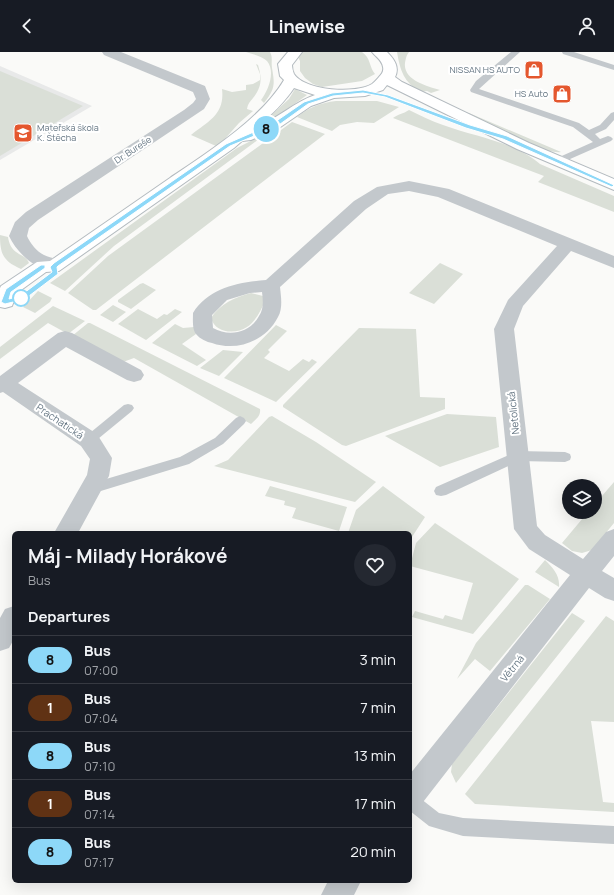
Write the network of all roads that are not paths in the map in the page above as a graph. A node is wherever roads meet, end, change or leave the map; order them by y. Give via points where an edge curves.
1 (109, 52) edge
2 (516, 52) edge
3 (566, 52) edge
4 (286, 54) edge
5 (383, 54) edge
6 (614, 68) edge
7 (387, 78) junction
8 (291, 80) junction
9 (363, 91) junction
10 (332, 94) junction
11 (614, 115) edge
12 (588, 134) junction
13 (505, 138) junction
14 (608, 139) dead end
15 (598, 142) junction
16 (228, 145) junction
17 (558, 161) junction
18 (614, 185) edge
19 (568, 244) junction
20 (614, 262) edge
21 (55, 266) junction
22 (271, 285) dead end
23 (2, 303) edge
24 (134, 375) dead end
25 (2, 384) edge
26 (128, 408) dead end
27 (240, 421) dead end
28 (89, 440) junction
29 (518, 456) junction
30 (565, 457) dead end
31 (91, 489) junction
32 (441, 491) dead end
33 (67, 531) edge
34 (614, 539) edge
35 (586, 572) junction
36 (614, 591) edge
37 (12, 620) edge
38 (0, 640) edge
39 (412, 793) edge
40 (412, 803) edge
41 (614, 835) edge
42 (345, 883) edge
43 (336, 895) edge

1 - 21 street, Dr. Bureše via 200,89 203,99 199,106 189,113 32,216 21,226 18,236 22,245 37,258
2 - 12 lane via 474,90 576,125
3 - 6 lane
4 - 8 street via 285,73
5 - 7 street via 390,64
7 - 9 street
7 - 13 street
8 - 10 street via 301,87
8 - 16 street via 270,108
9 - 10 street
9 - 13 street via 390,97
10 - 16 street via 306,103 274,125
11 - 12 lane via 603,127
12 - 15 lane
13 - 17 street
14 - 15 lane
15 - 17 lane
16 - 21 street
17 - 18 street
19 - 20 street
19 - 22 street via 443,193 409,186 383,190 360,205
19 - 29 street, Netolická via 515,304 504,329
21 - 23 street via 55,273 34,290 22,298
24 - 25 street, Prachatická via 65,338
25 - 28 street, Prachatická
26 - 28 lane
27 - 31 lane via 219,442 184,462
28 - 31 street, Prachatická via 101,458 98,476
29 - 30 lane
29 - 32 lane
29 - 35 street, Netolická via 526,529 537,542
31 - 33 street, Prachatická
34 - 35 street, Větrná
35 - 36 street, Netolická
35 - 39 street, Větrná
37 - 38 street
40 - 41 lane via 435,820 463,827
42 - 43 street

